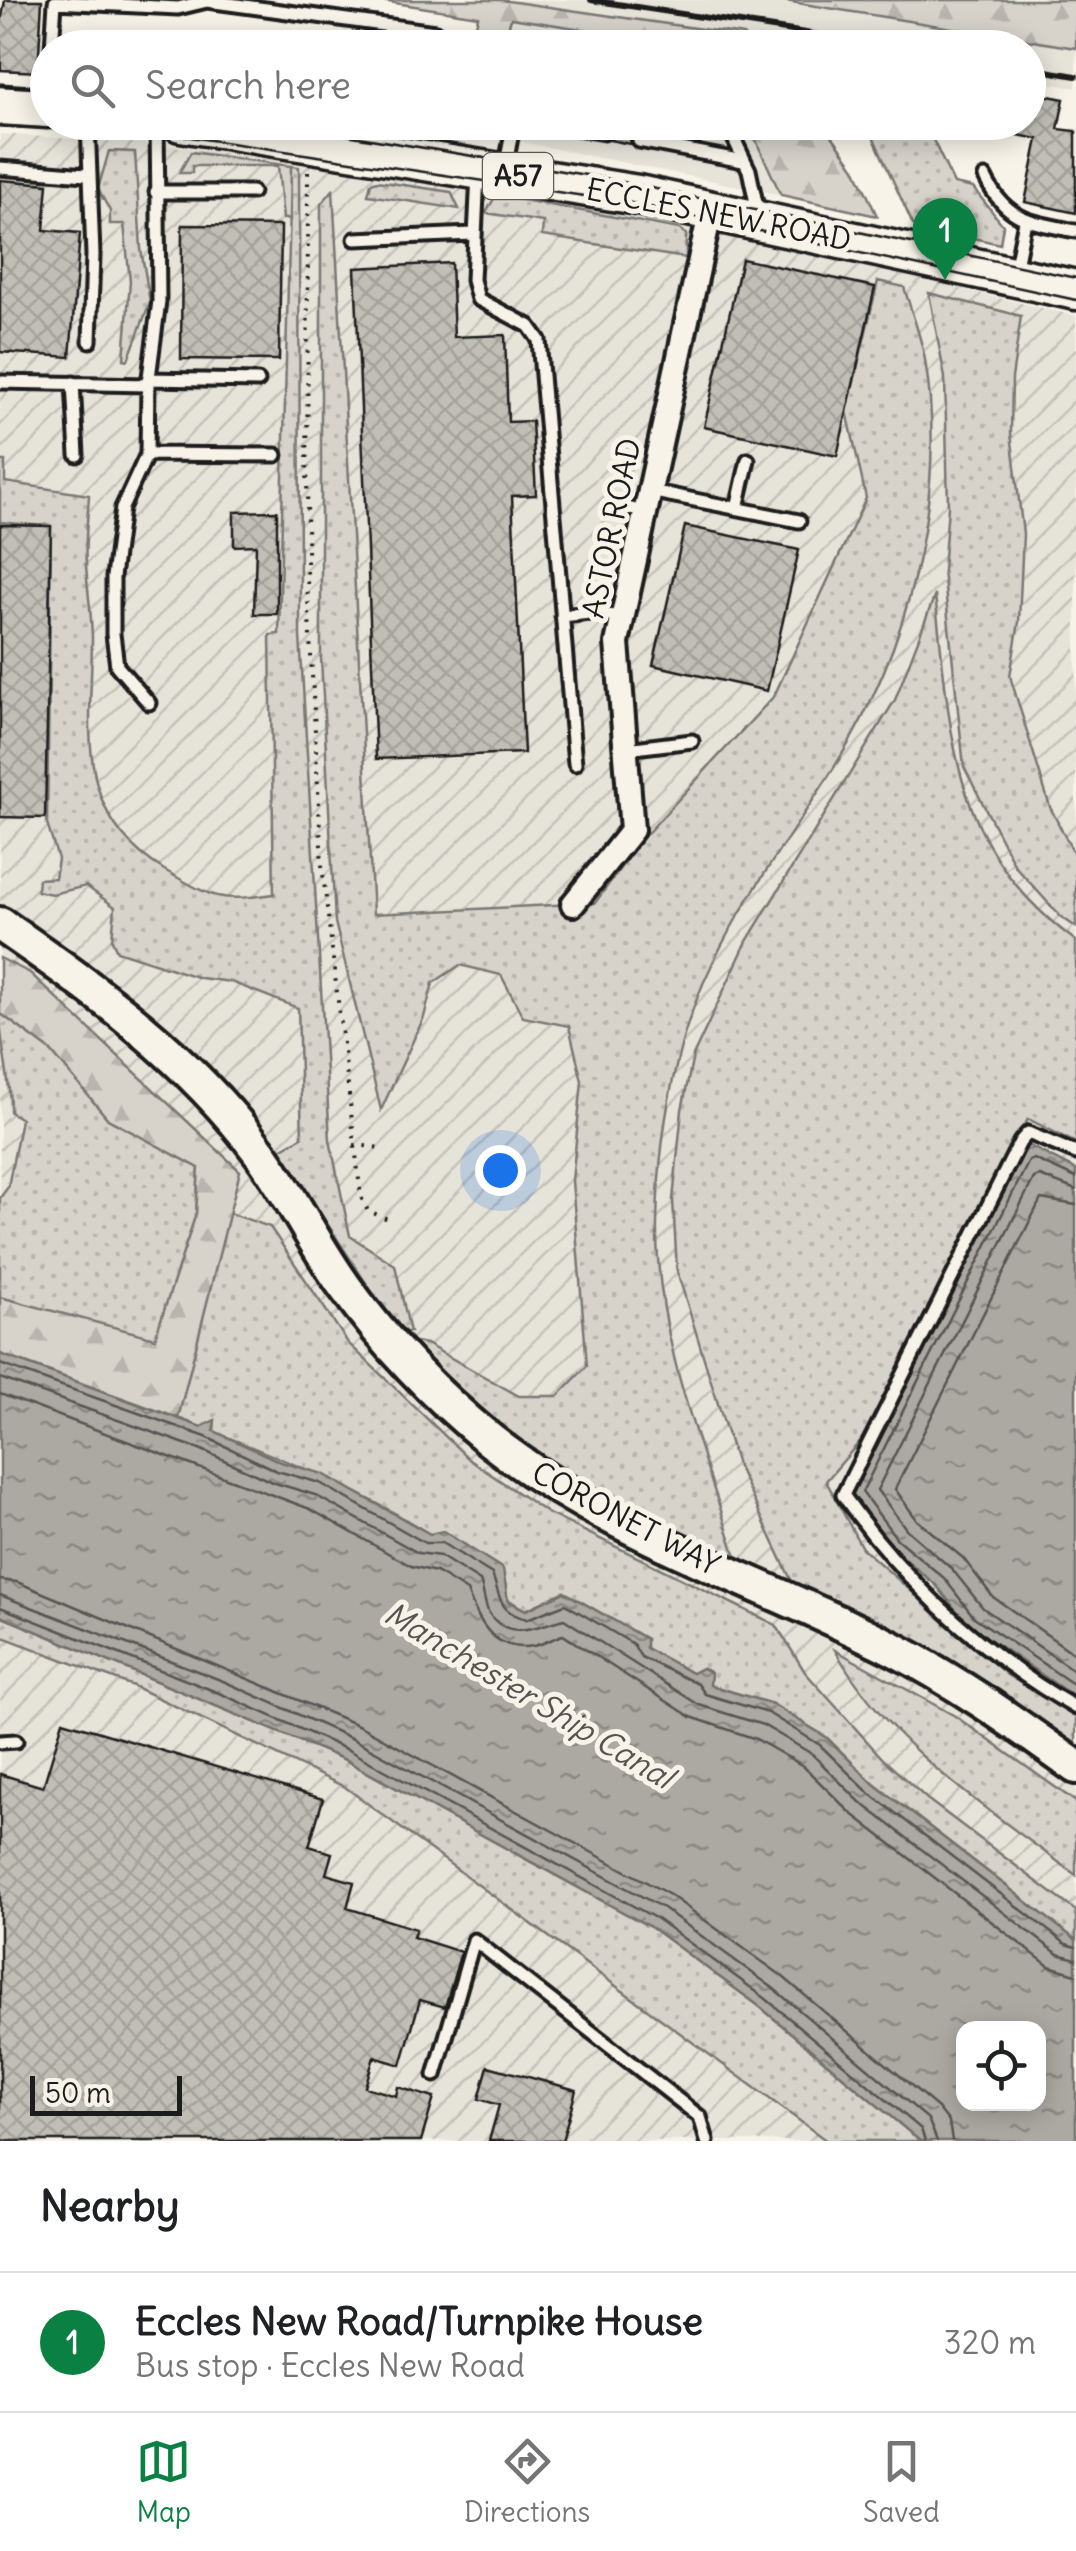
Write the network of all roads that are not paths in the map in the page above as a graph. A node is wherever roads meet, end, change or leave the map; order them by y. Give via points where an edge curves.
1 (55, 1) edge
2 (53, 30) edge
3 (422, 30) edge
4 (0, 105) edge
5 (30, 107) edge
6 (87, 140) edge
7 (157, 140) edge
8 (296, 140) edge
9 (506, 140) edge
10 (734, 140) edge
11 (639, 141) dead end
12 (743, 161) junction
13 (0, 168) edge
14 (492, 171) junction
15 (86, 175) junction
16 (985, 177) dead end
17 (156, 192) junction
18 (252, 192) dead end
19 (711, 209) junction
20 (759, 219) junction
21 (1025, 221) junction
22 (1076, 231) edge
23 (473, 234) junction
24 (355, 239) dead end
25 (1014, 276) junction
26 (1076, 290) edge
27 (90, 341) dead end
28 (258, 381) dead end
29 (0, 382) edge
30 (73, 382) junction
31 (148, 382) junction
32 (147, 454) junction
33 (77, 455) dead end
34 (276, 455) dead end
35 (748, 460) dead end
36 (648, 502) junction
37 (614, 504) dead end
38 (737, 508) junction
39 (799, 521) dead end
40 (562, 616) junction
41 (622, 617) junction
42 (149, 704) dead end
43 (692, 742) dead end
44 (626, 749) junction
45 (575, 764) dead end
46 (573, 904) dead end
47 (0, 924) edge
48 (1076, 1153) edge
49 (1076, 1708) edge
50 (16, 1741) dead end
51 (0, 1742) edge
52 (1076, 1767) edge
53 (435, 2076) dead end
54 (707, 2141) edge

1 - 2 lane
1 - 3 lane via 178,8 207,1
4 - 5 main road
6 - 15 lane
7 - 17 lane
8 - 14 main road, ECCLES NEW ROAD / A57
9 - 14 lane
10 - 12 lane
11 - 12 lane
12 - 20 lane
13 - 15 lane
14 - 19 main road, ECCLES NEW ROAD / A57
14 - 23 lane
15 - 27 lane
16 - 21 lane via 997,202
17 - 18 lane
17 - 31 lane via 159,301
19 - 20 main road, ECCLES NEW ROAD / A57
19 - 36 street, ASTOR ROAD
20 - 25 main road, ECCLES NEW ROAD / A57
21 - 22 lane
21 - 25 lane
23 - 24 lane
23 - 40 lane via 478,299 529,326 539,340
25 - 26 main road, ECCLES NEW ROAD / A57
28 - 31 lane
29 - 30 lane
30 - 31 lane
30 - 33 lane
31 - 32 lane
32 - 34 lane
32 - 42 lane via 122,508 113,634 118,666
35 - 38 lane
36 - 37 lane
36 - 38 lane
36 - 41 street, ASTOR ROAD
38 - 39 lane
40 - 41 lane
40 - 45 lane
41 - 44 street, ASTOR ROAD via 617,642
43 - 44 lane
44 - 46 street, ASTOR ROAD via 632,830
47 - 52 street, CORONET WAY via 195,1076 260,1152 343,1284 393,1349 540,1476 684,1552 889,1646 966,1689
48 - 49 lane via 1028,1133 1020,1142 843,1494 884,1553 961,1628
50 - 51 lane
53 - 54 lane via 474,1940 700,2118

